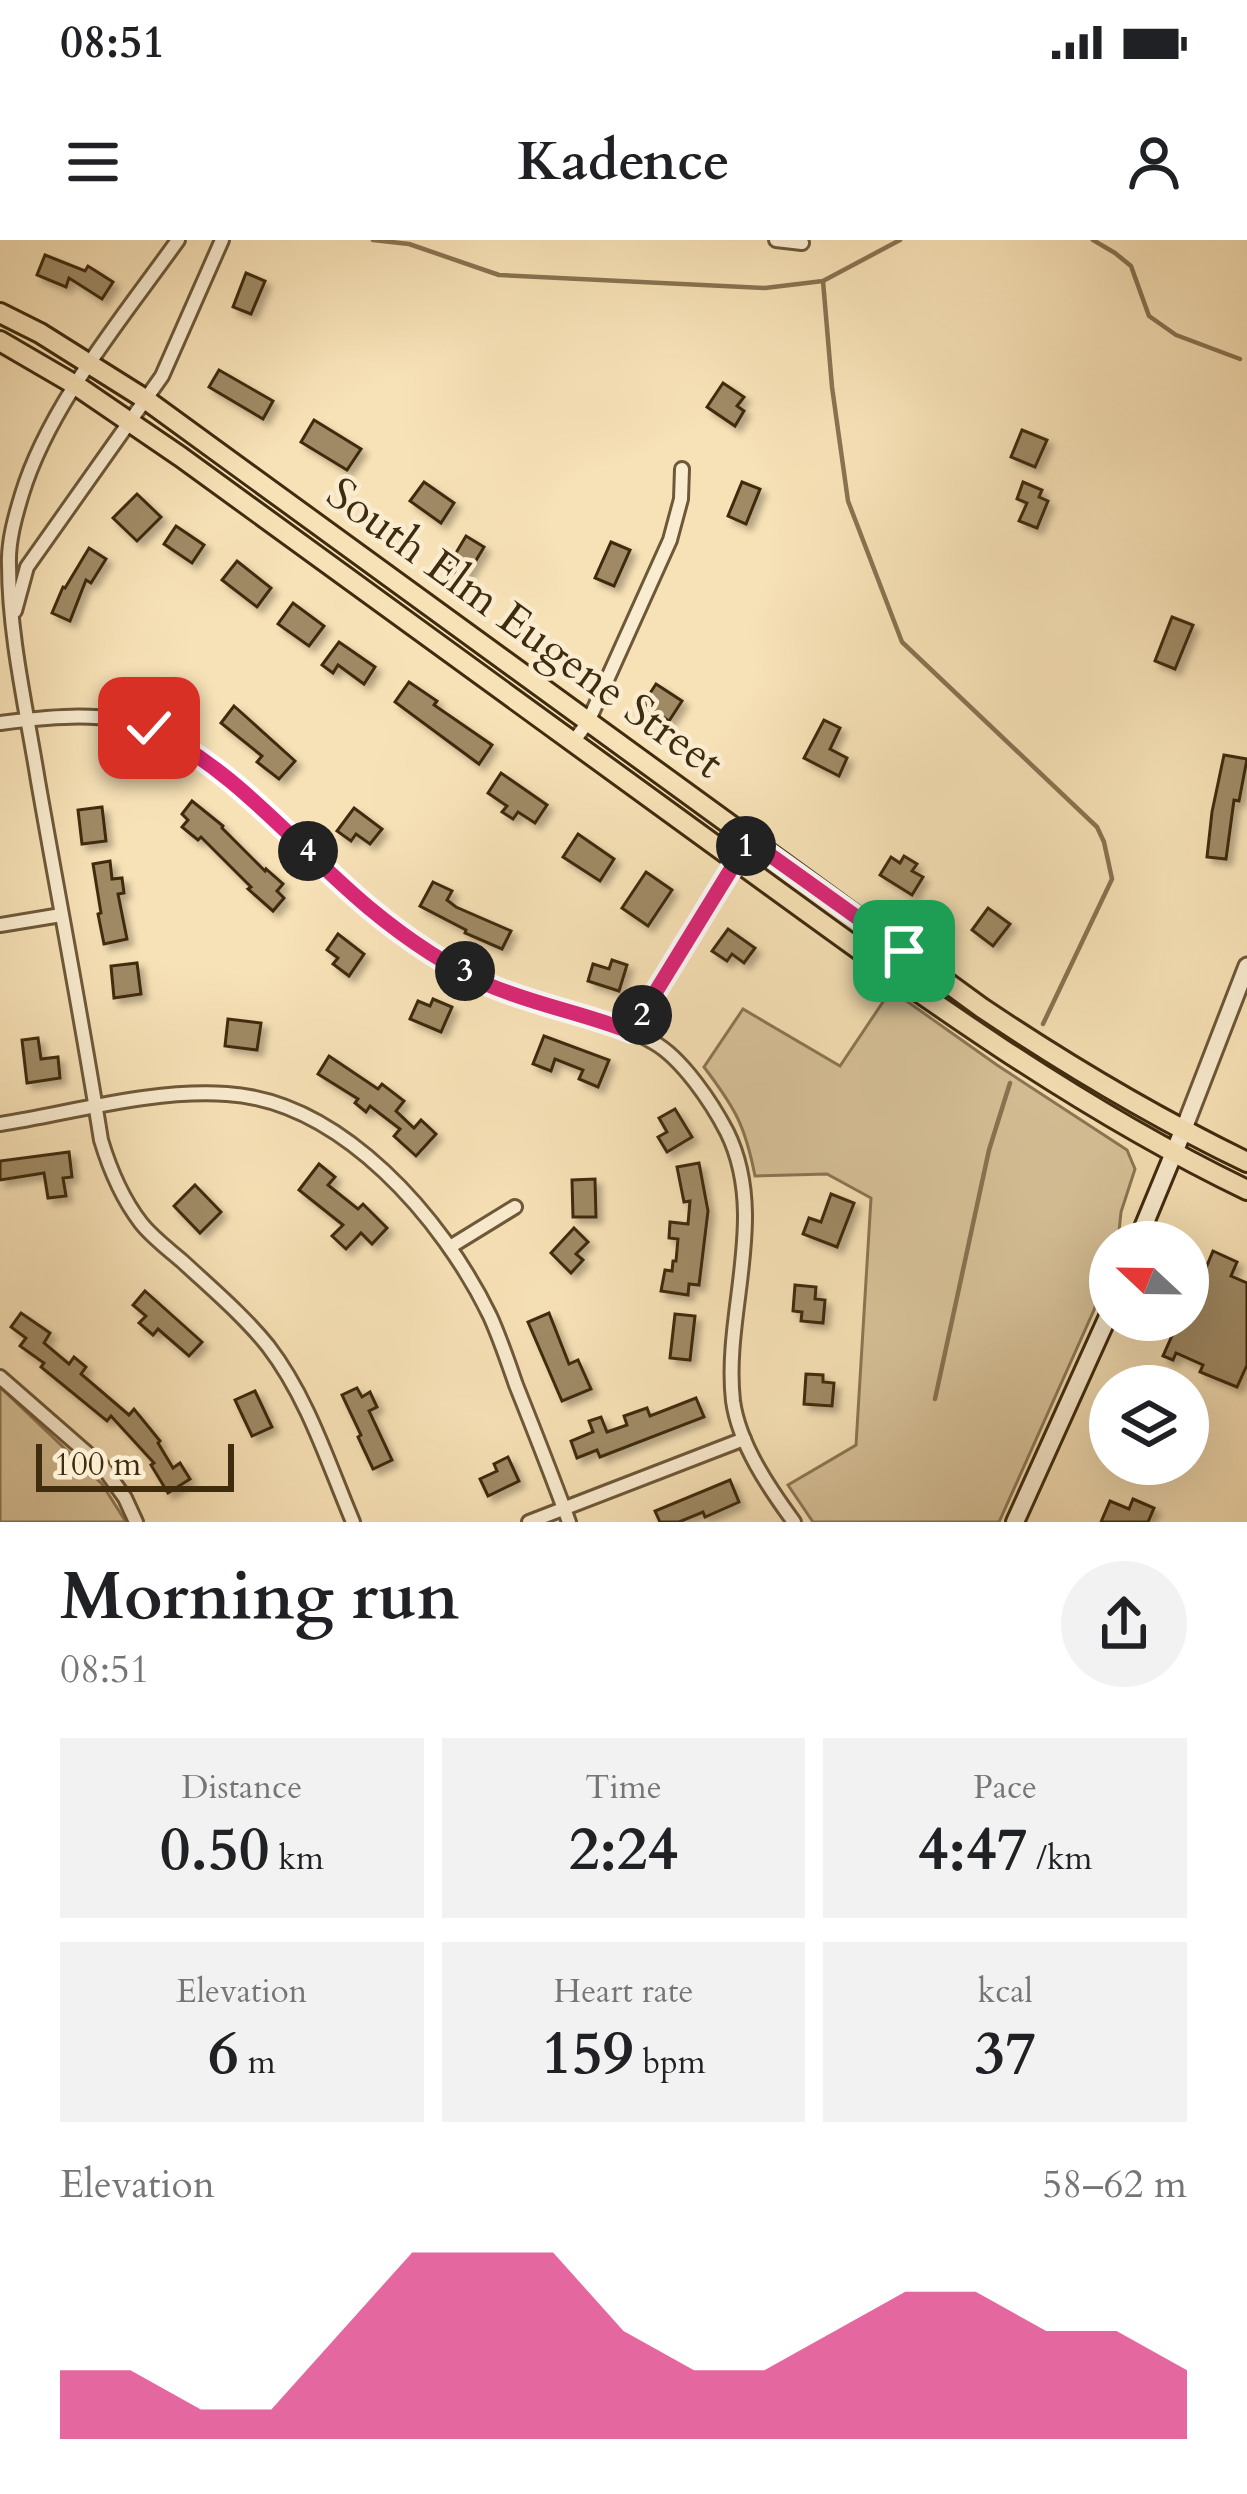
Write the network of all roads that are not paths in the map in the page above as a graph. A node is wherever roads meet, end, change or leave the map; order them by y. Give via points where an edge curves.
1 (178, 240) edge
2 (222, 240) edge
3 (776, 240) edge
4 (802, 243) edge
5 (0, 313) edge
6 (0, 341) edge
7 (90, 364) junction
8 (77, 386) junction
9 (146, 399) junction
10 (130, 423) junction
11 (682, 469) dead end
12 (4, 562) edge
13 (27, 568) junction
14 (13, 618) junction
15 (28, 719) junction
16 (588, 722) junction
17 (0, 723) edge
18 (573, 742) junction
19 (749, 840) junction
20 (736, 861) junction
21 (61, 915) junction
22 (0, 925) edge
23 (1247, 966) edge
24 (631, 1032) junction
25 (96, 1107) junction
26 (0, 1124) edge
27 (1183, 1131) junction
28 (1173, 1154) junction
29 (1247, 1162) edge
30 (1247, 1190) edge
31 (515, 1207) dead end
32 (1146, 1221) edge
33 (450, 1247) junction
34 (1097, 1341) edge
35 (0, 1377) edge
36 (744, 1438) junction
37 (567, 1515) edge
38 (136, 1522) edge
39 (353, 1522) edge
40 (529, 1522) edge
41 (794, 1522) edge
42 (1015, 1522) edge

1 - 7 street
2 - 9 street
3 - 4 street
5 - 7 main road, South Elm Eugene Street
6 - 8 main road, South Elm Eugene Street
7 - 8 street
7 - 9 main road, South Elm Eugene Street
8 - 10 main road, South Elm Eugene Street
8 - 12 street via 40,448
9 - 10 street
9 - 16 main road, South Elm Eugene Street
10 - 13 street
10 - 18 main road, South Elm Eugene Street
11 - 16 street via 670,540
12 - 13 street
12 - 14 street
13 - 14 street
14 - 15 street
15 - 17 street
15 - 21 street
15 - 24 street via 112,719 184,744 430,952 491,986
16 - 18 street
16 - 19 main road, South Elm Eugene Street
18 - 20 main road, South Elm Eugene Street
19 - 20 street
19 - 27 main road, South Elm Eugene Street via 1039,1046
20 - 24 street
20 - 28 main road, South Elm Eugene Street via 986,1039
21 - 22 street
21 - 25 street
23 - 27 street
24 - 36 street via 657,1044 702,1089 734,1153 745,1211 731,1357
25 - 26 street
25 - 33 street via 230,1094 303,1113 372,1162
25 - 39 street via 110,1172 127,1203 275,1357 304,1403
27 - 28 main road
27 - 29 main road, South Elm Eugene Street
28 - 30 main road, South Elm Eugene Street
28 - 32 main road
31 - 33 street
33 - 37 street via 491,1319
34 - 42 main road
35 - 38 street via 103,1467
36 - 37 street
36 - 41 street
37 - 40 street

